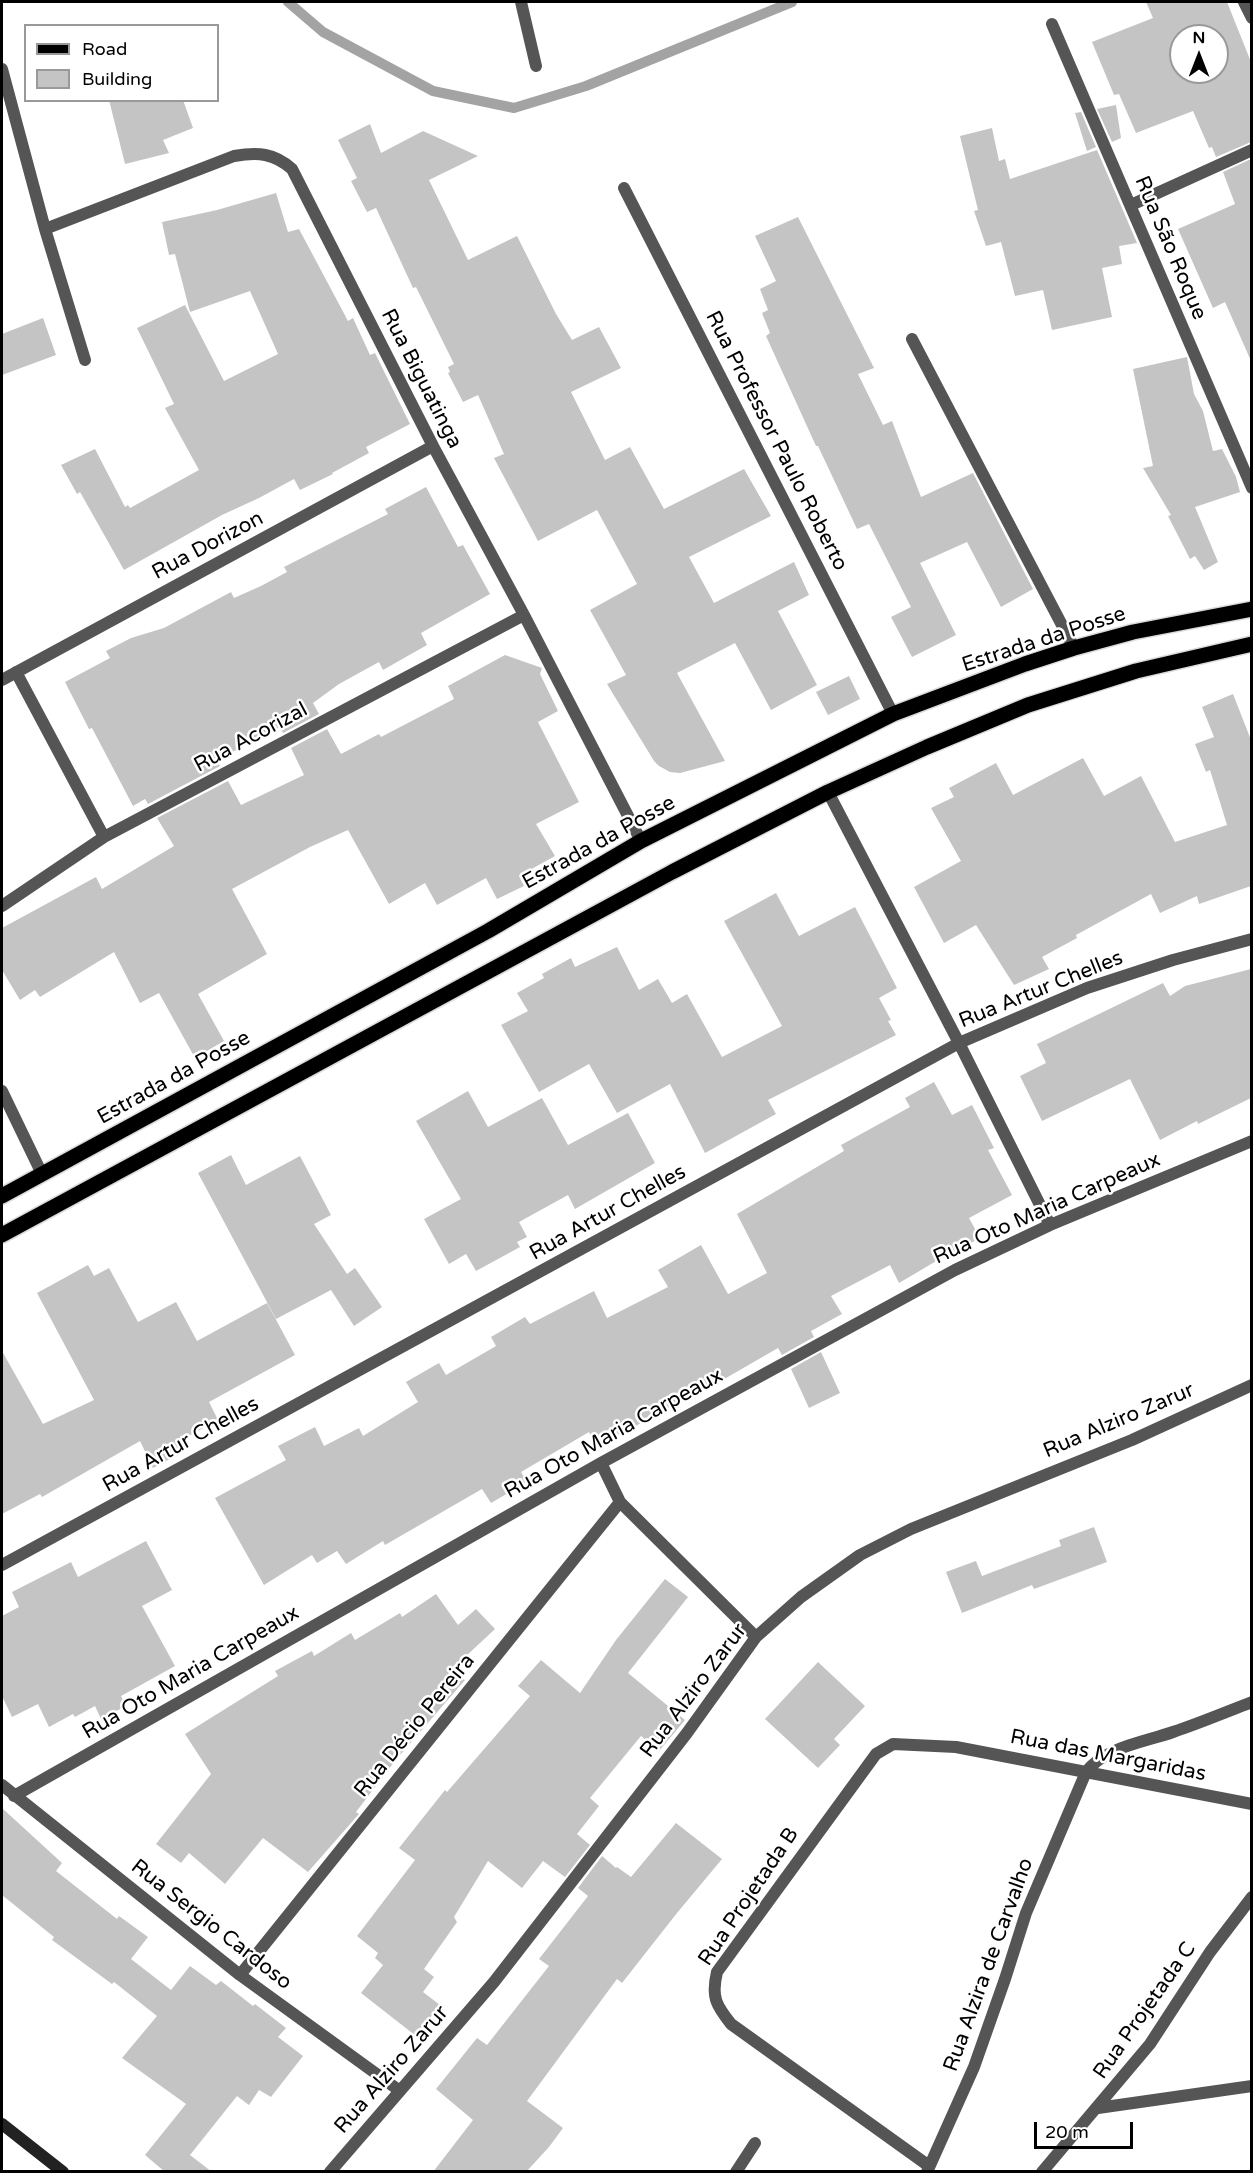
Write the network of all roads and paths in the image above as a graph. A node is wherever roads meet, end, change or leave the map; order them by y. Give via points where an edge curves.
1 (521, 2) edge
2 (1244, 2) edge
3 (1251, 18) edge
4 (1052, 24) dead end
5 (536, 66) dead end
6 (2, 69) edge
7 (1251, 150) edge
8 (624, 188) dead end
9 (1131, 205) junction
10 (45, 229) junction
11 (912, 339) dead end
12 (85, 360) dead end
13 (433, 446) junction
14 (1251, 488) edge
15 (1251, 609) edge
16 (524, 615) junction
17 (1251, 644) edge
18 (1074, 648) junction
19 (16, 672) junction
20 (2, 680) edge
21 (893, 714) junction
22 (828, 792) junction
23 (104, 837) junction
24 (641, 840) junction
25 (2, 906) edge
26 (1251, 939) edge
27 (959, 1043) junction
28 (2, 1091) edge
29 (1251, 1141) edge
30 (42, 1174) junction
31 (2, 1196) edge
32 (1050, 1225) junction
33 (2, 1235) edge
34 (1251, 1385) edge
35 (601, 1463) junction
36 (620, 1502) junction
37 (2, 1565) edge
38 (756, 1637) junction
39 (1251, 1702) edge
40 (956, 1747) joint
41 (1086, 1772) junction
42 (2, 1785) edge
43 (14, 1796) junction
44 (1251, 1804) edge
45 (1251, 1897) edge
46 (240, 1975) junction
47 (1251, 2086) edge
48 (400, 2091) junction
49 (1098, 2108) junction
50 (2, 2124) edge
51 (755, 2143) dead end
52 (928, 2169) edge
53 (63, 2172) edge
54 (330, 2172) edge
55 (736, 2172) edge
56 (1042, 2172) edge

1 - 5 street
2 - 3 street
4 - 9 street, Rua São Roque
6 - 10 street
7 - 9 street
8 - 21 street, Rua Professor Paulo Roberto
9 - 14 street, Rua São Roque
10 - 12 street
10 - 13 street, Rua Biguatinga via 234,156 250,153 279,158 292,169
11 - 18 street
13 - 16 street, Rua Biguatinga
13 - 19 street, Rua Dorizon
15 - 18 main road, Estrada da Posse
16 - 23 street, Rua Acorizal
16 - 24 street, Rua Biguatinga
17 - 22 main road via 1136,671 1028,705
18 - 21 main road, Estrada da Posse
19 - 20 street, Rua Dorizon
19 - 23 street
21 - 24 main road, Estrada da Posse
22 - 27 street
22 - 33 main road via 672,872
23 - 25 street, Rua Acorizal
24 - 30 main road, Estrada da Posse via 488,931
26 - 27 street, Rua Artur Chelles via 1087,988
27 - 32 street
27 - 37 street, Rua Artur Chelles
28 - 30 street
29 - 32 street, Rua Oto Maria Carpeaux
30 - 31 main road, Estrada da Posse
32 - 35 street, Rua Oto Maria Carpeaux via 955,1270
34 - 38 street, Rua Alziro Zarur via 1132,1440 910,1529 860,1555 801,1597
35 - 36 street
35 - 43 street, Rua Oto Maria Carpeaux
36 - 38 street
36 - 46 street, Rua Décio Pereira
38 - 48 street, Rua Alziro Zarur via 687,1733 494,1982
39 - 41 street via 1108,1754 1093,1762
40 - 41 street, Rua das Margaridas
40 - 52 street, Rua Projetada B via 893,1744 876,1754 717,1972 713,1989 717,2006 731,2024
41 - 44 street, Rua das Margaridas
41 - 52 street, Rua Alzira de Carvalho via 1026,1913 974,2067
42 - 43 street, Rua Sergio Cardoso
43 - 46 street, Rua Sergio Cardoso
45 - 49 street, Rua Projetada C via 1150,2044
46 - 48 street, Rua Sergio Cardoso
47 - 49 street
48 - 54 street, Rua Alziro Zarur
49 - 56 street, Rua Projetada C
50 - 53 main road
51 - 55 street

